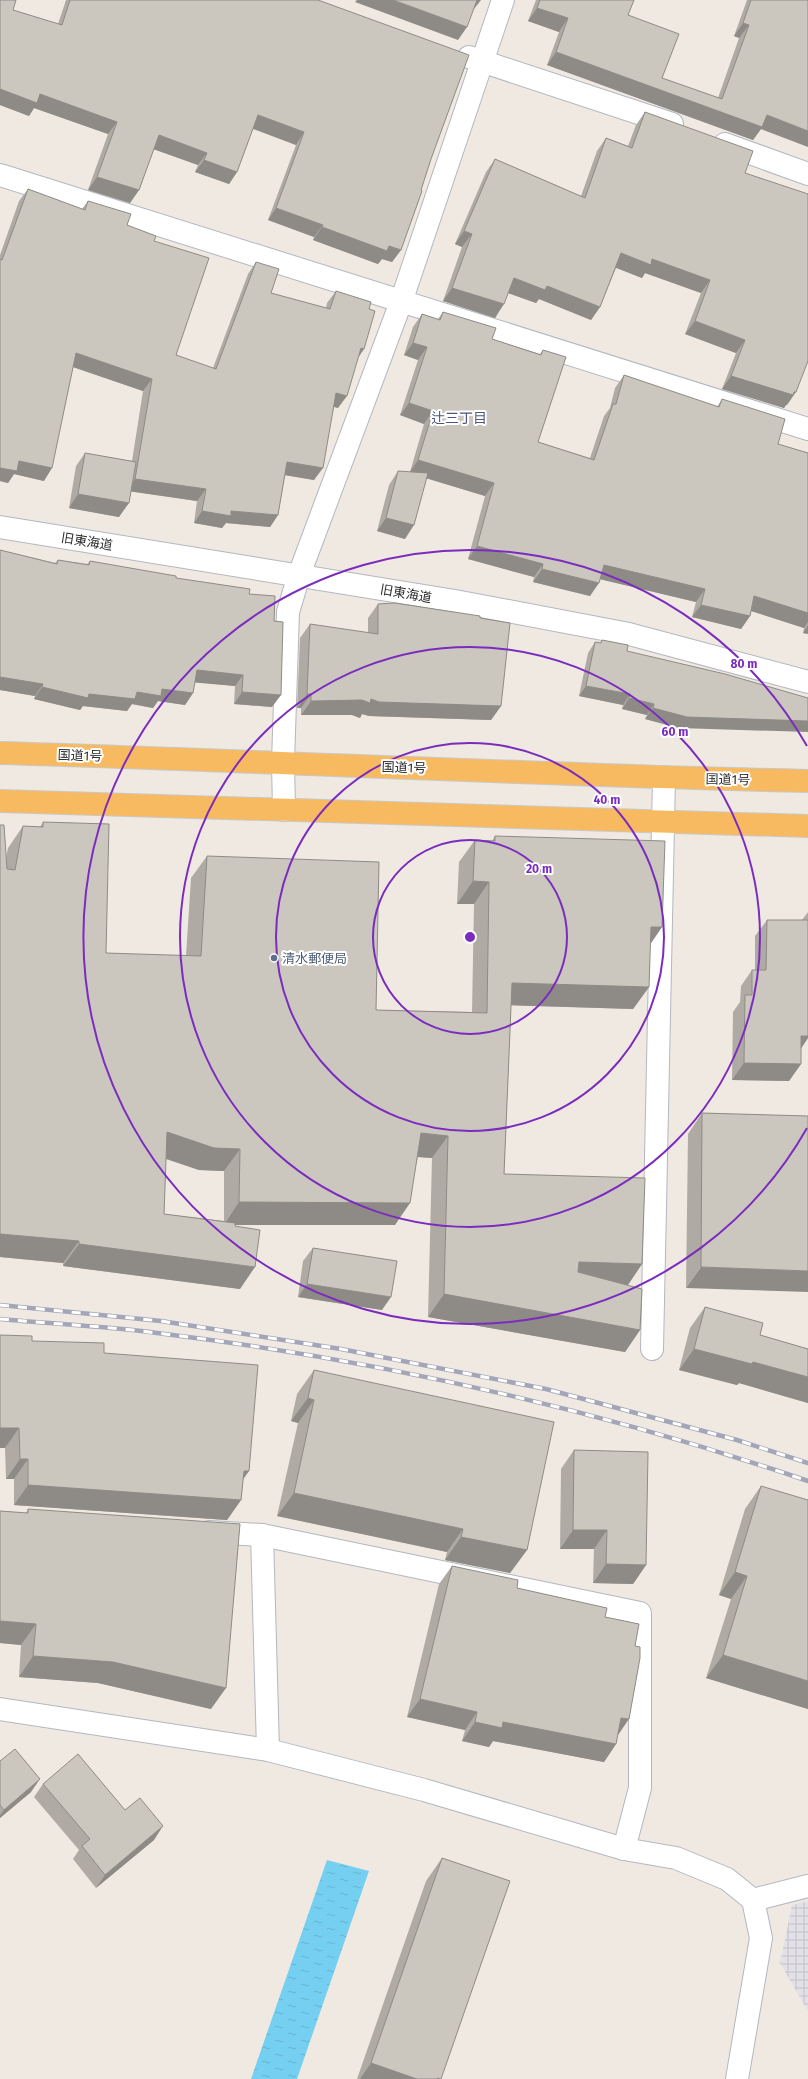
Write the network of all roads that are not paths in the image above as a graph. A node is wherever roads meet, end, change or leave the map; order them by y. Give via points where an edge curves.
1 (503, 0) edge
2 (453, 51) edge
3 (482, 62) junction
4 (808, 174) edge
5 (0, 175) edge
6 (401, 302) junction
7 (808, 430) edge
8 (0, 527) edge
9 (299, 575) junction
10 (808, 682) edge
11 (0, 753) edge
12 (283, 762) junction
13 (664, 778) junction
14 (808, 781) edge
15 (0, 800) edge
16 (284, 810) junction
17 (664, 822) junction
18 (808, 826) edge
19 (652, 1349) dead end
20 (190, 1530) edge
21 (262, 1535) junction
22 (0, 1708) edge
23 (268, 1750) junction
24 (624, 1849) junction
25 (808, 1886) edge
26 (753, 1900) junction
27 (738, 2079) edge

1 - 3 street
2 - 3 street
3 - 4 street via 696,133
3 - 6 street
5 - 6 street
6 - 7 street
6 - 9 street
8 - 9 street, 旧東海道
9 - 10 street, 旧東海道 via 629,634
9 - 12 street via 288,612
11 - 12 highway, 国道1号
12 - 13 highway, 国道1号
12 - 16 street
13 - 14 highway, 国道1号
13 - 17 street
15 - 16 highway
16 - 17 highway
17 - 18 highway
17 - 19 street
20 - 21 street
21 - 23 street
21 - 24 street via 640,1612 640,1788
22 - 23 street
23 - 24 street via 424,1790
24 - 26 street via 676,1858 727,1879
25 - 26 street
26 - 27 street via 761,1938

